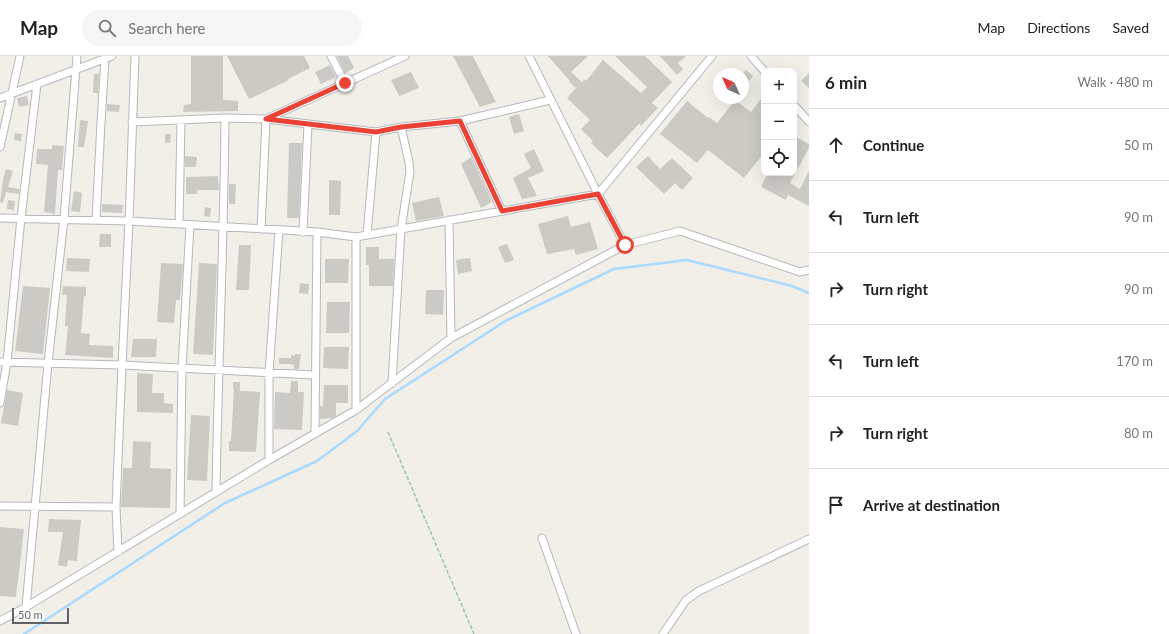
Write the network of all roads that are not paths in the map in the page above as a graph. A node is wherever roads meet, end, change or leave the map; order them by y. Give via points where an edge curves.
1 (20, 56) edge
2 (77, 56) edge
3 (135, 56) edge
4 (331, 56) edge
5 (384, 56) edge
6 (405, 56) edge
7 (529, 56) edge
8 (712, 56) edge
9 (752, 56) edge
10 (109, 57) edge
11 (388, 64) junction
12 (762, 68) edge
13 (76, 70) junction
14 (345, 83) junction
15 (37, 84) junction
16 (11, 94) junction
17 (0, 98) edge
18 (550, 100) junction
19 (797, 108) edge
20 (225, 118) junction
21 (266, 119) junction
22 (181, 120) junction
23 (460, 121) junction
24 (132, 122) junction
25 (809, 122) edge
26 (308, 124) junction
27 (401, 127) junction
28 (376, 132) junction
29 (0, 147) edge
30 (598, 194) junction
31 (502, 211) junction
32 (0, 218) edge
33 (21, 218) junction
34 (64, 219) junction
35 (96, 220) junction
36 (449, 220) junction
37 (129, 221) junction
38 (179, 224) junction
39 (190, 225) junction
40 (224, 227) junction
41 (261, 229) junction
42 (401, 229) junction
43 (279, 230) junction
44 (303, 232) junction
45 (317, 232) junction
46 (356, 236) junction
47 (367, 236) junction
48 (625, 245) junction
49 (809, 270) edge
50 (452, 338) junction
51 (3, 362) edge
52 (48, 363) junction
53 (122, 365) junction
54 (182, 368) junction
55 (218, 369) junction
56 (269, 372) junction
57 (314, 375) junction
58 (392, 383) junction
59 (0, 404) edge
60 (356, 410) junction
61 (315, 433) junction
62 (269, 460) junction
63 (216, 492) junction
64 (0, 506) edge
65 (34, 506) junction
66 (116, 507) junction
67 (180, 514) junction
68 (542, 538) dead end
69 (809, 539) edge
70 (118, 552) junction
71 (26, 607) junction
72 (0, 621) edge
73 (576, 634) edge
74 (663, 634) edge

1 - 16 street
2 - 13 street
3 - 24 street
4 - 14 street
5 - 11 street
6 - 11 street
7 - 18 street
8 - 30 street
9 - 12 street
10 - 13 street
10 - 35 street via 101,123
11 - 14 street
13 - 15 street
13 - 34 street
14 - 21 street
15 - 16 street
15 - 33 street
16 - 17 street
16 - 29 street
18 - 23 street
18 - 30 street
19 - 25 street
20 - 21 street
20 - 22 street
20 - 40 street
21 - 26 street
21 - 41 street
22 - 24 street
22 - 38 street
23 - 27 street
23 - 31 street
24 - 37 street
26 - 28 street
26 - 44 street
27 - 28 street
27 - 42 street via 410,172
28 - 47 street
30 - 31 street
30 - 48 street
31 - 36 street
32 - 33 street
33 - 34 street
33 - 51 street
34 - 35 street
34 - 52 street
35 - 37 street
36 - 42 street
36 - 50 street
37 - 38 street
37 - 53 street
38 - 39 street
39 - 40 street
39 - 54 street
40 - 41 street
40 - 55 street
41 - 43 street
42 - 47 street
42 - 58 street
43 - 44 street
43 - 56 street
44 - 45 street
45 - 46 street
45 - 57 street
46 - 47 street
46 - 60 street
48 - 49 street via 680,231 800,272
48 - 50 street
50 - 58 street
51 - 52 street
51 - 59 street
52 - 53 street
52 - 65 street
53 - 54 street
53 - 66 street
54 - 55 street
54 - 67 street
55 - 56 street
55 - 63 street
56 - 57 street
56 - 62 street
57 - 61 street
58 - 60 street
60 - 61 street
61 - 62 street
62 - 63 street
63 - 67 street
64 - 65 street
65 - 66 street
65 - 71 street
66 - 70 street
67 - 70 street
68 - 73 street
69 - 74 street via 699,590 686,600
70 - 71 street
71 - 72 street

